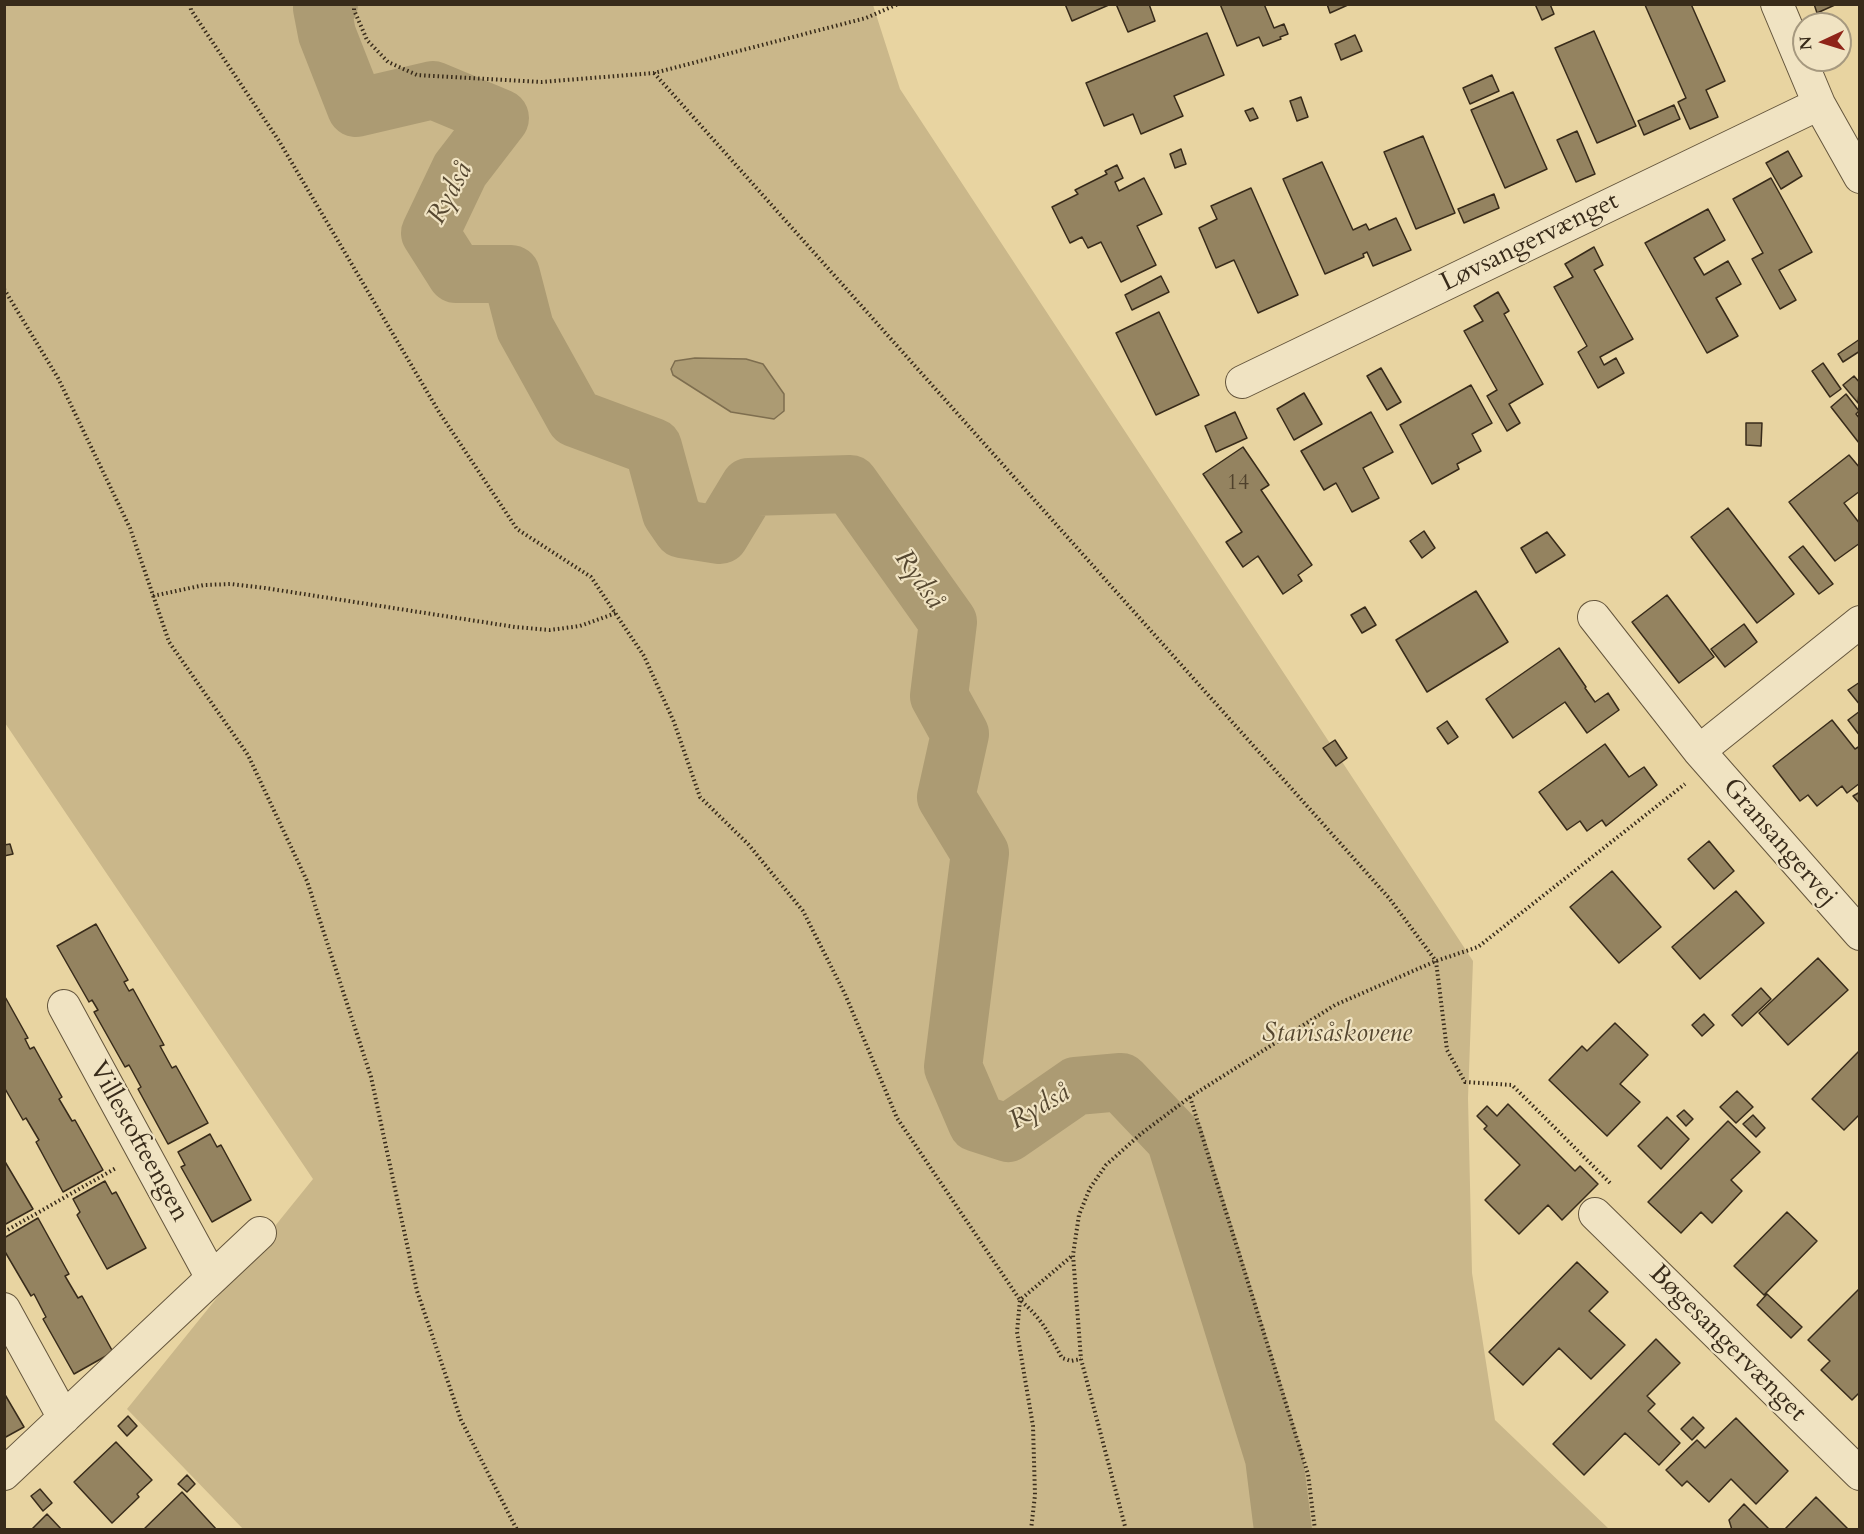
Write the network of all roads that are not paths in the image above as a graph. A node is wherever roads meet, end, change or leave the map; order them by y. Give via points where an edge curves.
1 (1777, 4) edge
2 (1819, 104) junction
3 (1848, 129) edge
4 (1860, 177) edge
5 (1242, 382) dead end
6 (1594, 617) dead end
7 (1860, 622) edge
8 (1699, 751) junction
9 (1860, 934) edge
10 (64, 1006) dead end
11 (1594, 1214) road end
12 (260, 1233) dead end
13 (212, 1278) junction
14 (4, 1309) edge
15 (64, 1418) junction
16 (4, 1474) edge
17 (1860, 1474) edge

1 - 2 street
2 - 3 street
2 - 5 street, Løvsangervænget
3 - 4 street
6 - 8 street, Gransangervej
7 - 8 street
8 - 9 street, Gransangervej
10 - 13 street, Villestofteengen
11 - 17 street, Bøgesangervænget
12 - 13 street
13 - 15 street
14 - 15 street
15 - 16 street

